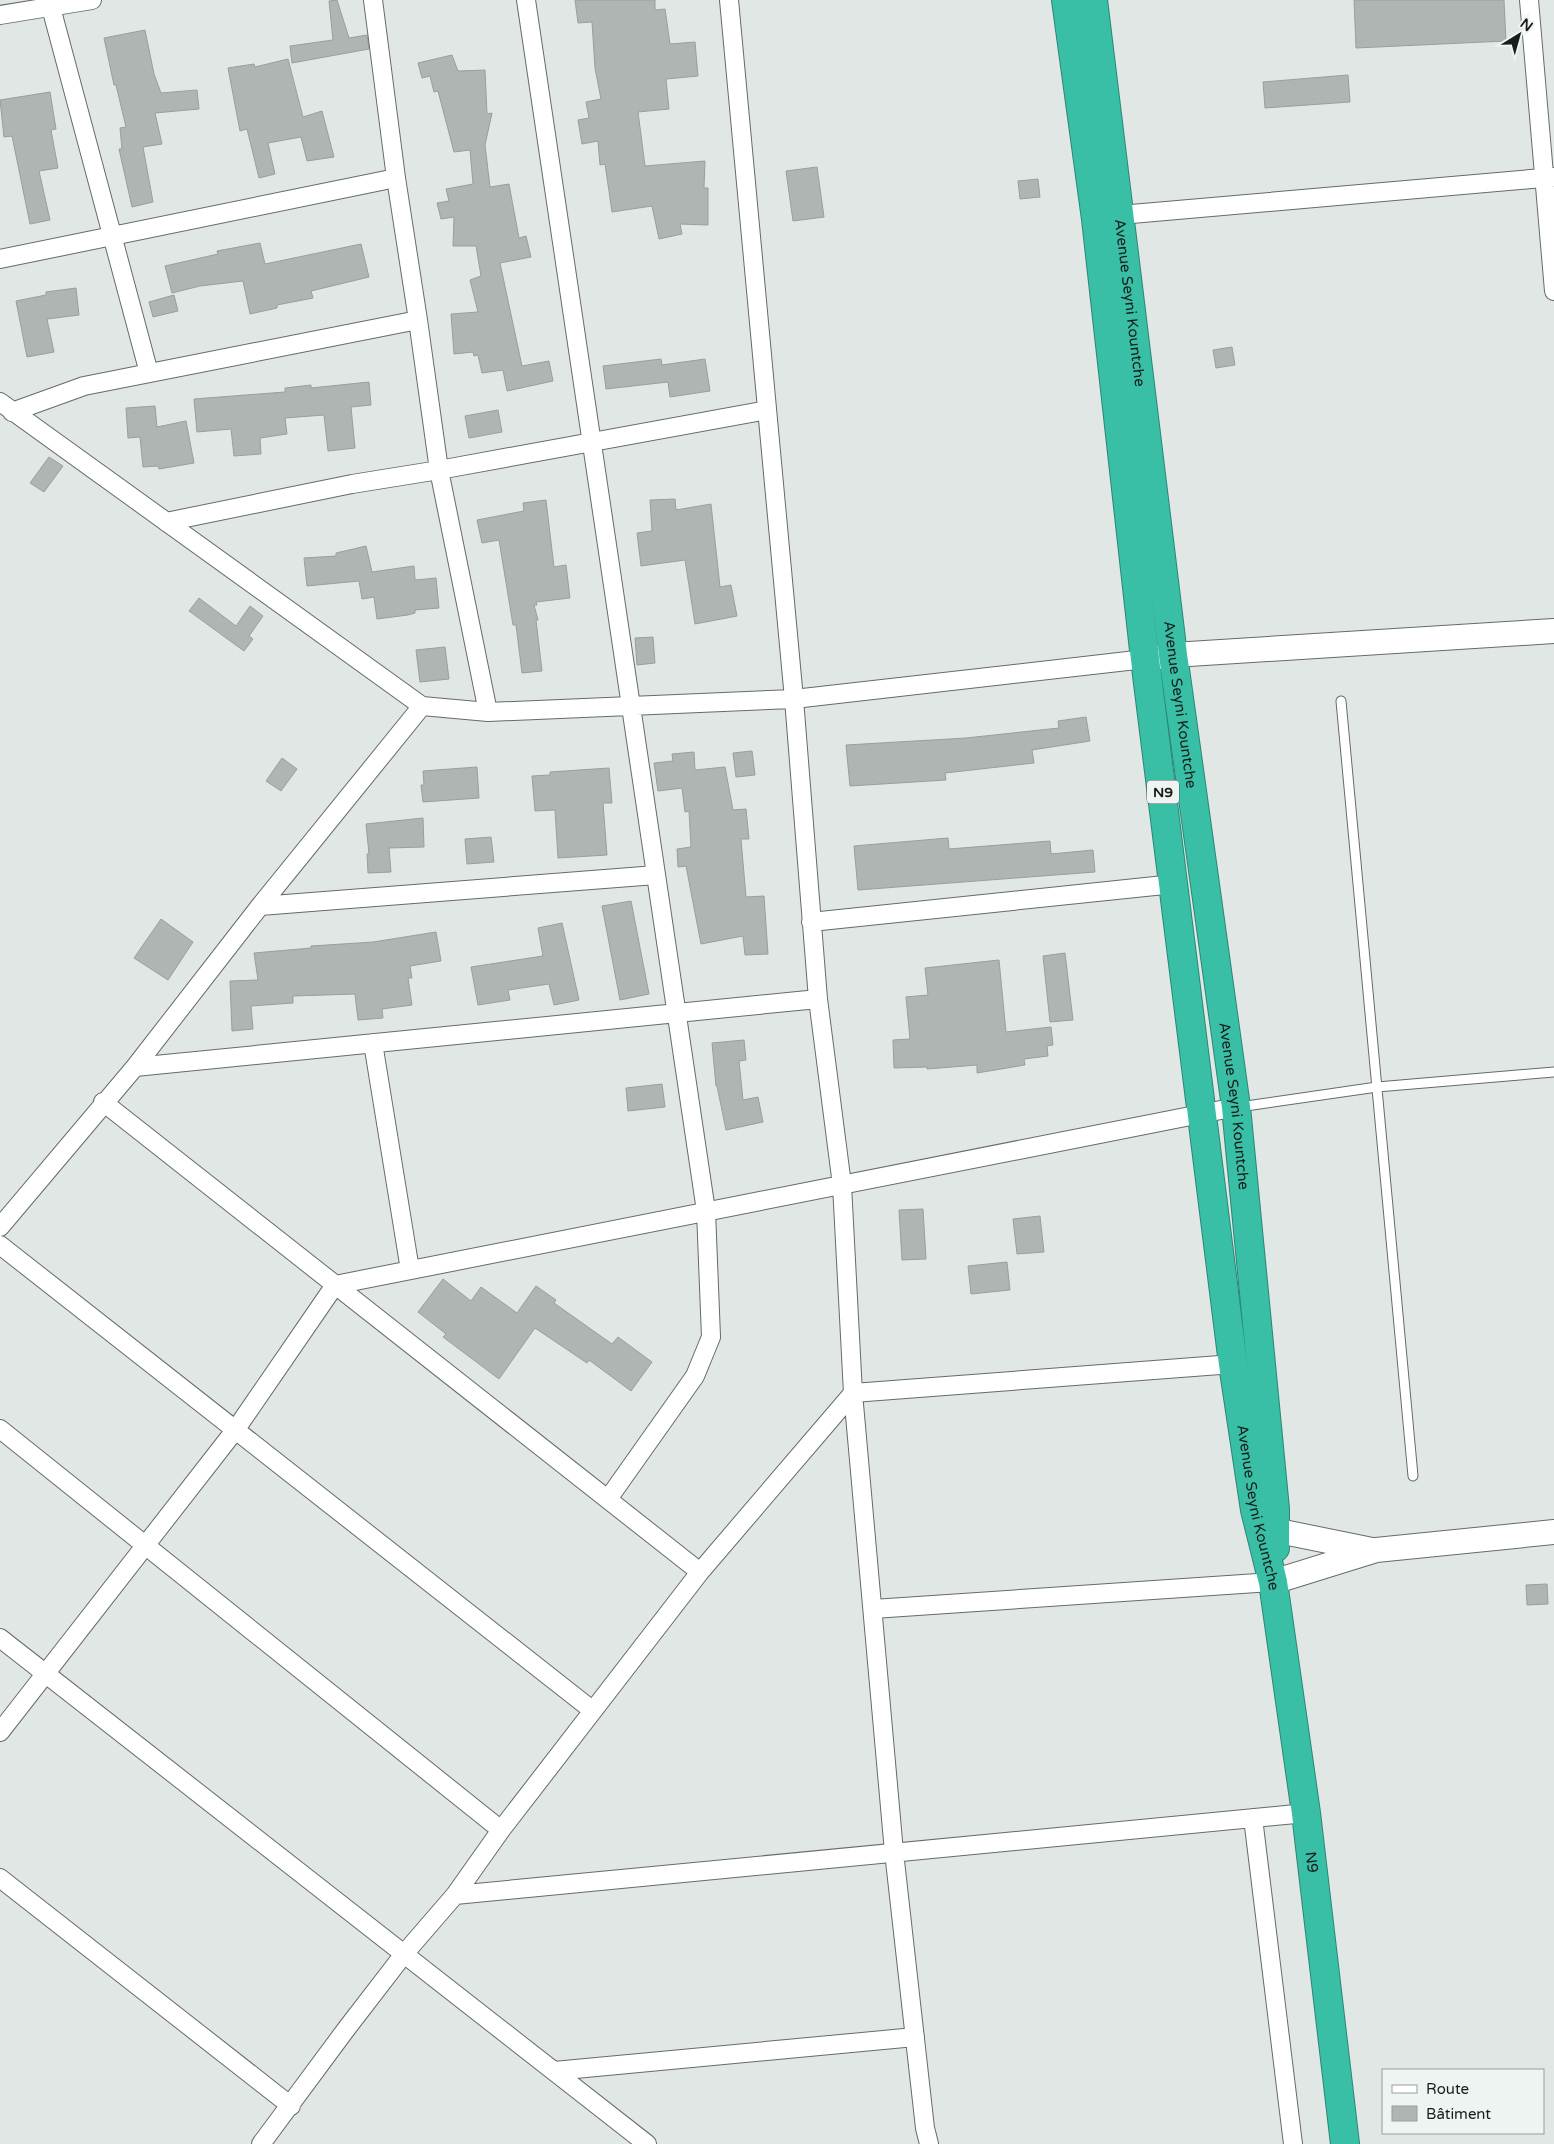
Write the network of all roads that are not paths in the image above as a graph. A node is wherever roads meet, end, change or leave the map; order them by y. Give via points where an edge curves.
1 (92, 0) edge
2 (373, 0) edge
3 (526, 0) edge
4 (729, 0) edge
5 (1066, 0) edge
6 (1093, 0) edge
7 (1529, 0) edge
8 (50, 4) edge
9 (0, 15) edge
10 (1549, 177) edge
11 (396, 178) junction
12 (1120, 215) junction
13 (113, 236) junction
14 (0, 259) edge
15 (1554, 291) edge
16 (418, 320) junction
17 (149, 373) junction
18 (6, 407) edge
19 (767, 410) junction
20 (591, 442) junction
21 (439, 470) junction
22 (166, 522) junction
23 (1554, 631) edge
24 (1173, 655) junction
25 (1145, 659) junction
26 (794, 699) junction
27 (1341, 700) dead end
28 (422, 706) junction
29 (630, 706) junction
30 (488, 712) junction
31 (656, 875) junction
32 (1174, 884) junction
33 (260, 906) junction
34 (811, 922) junction
35 (818, 999) junction
36 (676, 1013) junction
37 (374, 1043) junction
38 (135, 1067) junction
39 (1554, 1072) edge
40 (1377, 1087) junction
41 (103, 1102) junction
42 (1236, 1107) junction
43 (1203, 1114) junction
44 (842, 1185) junction
45 (706, 1212) junction
46 (0, 1227) edge
47 (0, 1245) edge
48 (410, 1270) junction
49 (335, 1285) junction
50 (1233, 1364) junction
51 (854, 1393) junction
52 (0, 1429) edge
53 (236, 1429) junction
54 (1413, 1476) dead end
55 (608, 1499) junction
56 (1267, 1529) junction
57 (1554, 1532) edge
58 (146, 1545) junction
59 (1376, 1550) junction
60 (700, 1572) junction
61 (1272, 1582) junction
62 (873, 1609) junction
63 (0, 1638) edge
64 (46, 1674) junction
65 (592, 1710) junction
66 (0, 1732) edge
67 (1306, 1813) junction
68 (1253, 1818) junction
69 (501, 1830) junction
70 (894, 1852) junction
71 (0, 1878) edge
72 (455, 1895) junction
73 (404, 1954) junction
74 (915, 2037) junction
75 (554, 2072) junction
76 (291, 2106) junction
77 (261, 2144) edge
78 (647, 2144) edge
79 (929, 2144) edge
80 (1293, 2144) edge
81 (1345, 2144) edge

1 - 8 street
2 - 11 street
3 - 20 street
4 - 19 street
5 - 25 highway, Avenue Seyni Kountche / N9 via 1096,219
6 - 12 highway, Avenue Seyni Kountche / N9
7 - 10 street
8 - 9 street
8 - 13 street
10 - 12 street
10 - 15 street
11 - 13 street
11 - 16 street
12 - 24 highway, Avenue Seyni Kountche / N9
13 - 14 street
13 - 17 street
16 - 17 street
16 - 21 street
17 - 18 street
18 - 22 street
19 - 20 street
19 - 26 street
20 - 21 street
20 - 29 street
21 - 22 street
21 - 30 street
22 - 28 street
23 - 24 main road
24 - 25 main road
24 - 42 highway, Avenue Seyni Kountche / N9
25 - 26 street
25 - 32 highway, Avenue Seyni Kountche / N9
26 - 29 street
26 - 34 street
27 - 40 lane
28 - 30 street
28 - 33 street
29 - 30 street
29 - 31 street
31 - 33 street
31 - 36 street
32 - 34 street
32 - 43 highway, Avenue Seyni Kountche / N9
33 - 38 street
34 - 35 street
35 - 36 street
35 - 44 street
36 - 37 street
36 - 45 street
37 - 38 street
37 - 48 street
38 - 41 street
39 - 40 lane
40 - 42 lane
40 - 54 lane
41 - 46 street
41 - 49 street
42 - 43 street
42 - 56 highway, Avenue Seyni Kountche / N9
43 - 44 street
43 - 50 highway, Avenue Seyni Kountche / N9
44 - 45 street
44 - 51 street
45 - 48 street
45 - 55 street via 711,1337 695,1376
47 - 53 street
48 - 49 street
49 - 53 street
49 - 55 street
50 - 51 street
50 - 56 highway, Avenue Seyni Kountche / N9
51 - 60 street
51 - 62 street
52 - 58 street
53 - 58 street
53 - 65 street
55 - 60 street
56 - 59 main road
56 - 61 highway, Avenue Seyni Kountche / N9
57 - 59 main road
58 - 64 street
58 - 69 street
59 - 61 main road
60 - 65 street
61 - 62 street
61 - 67 highway, N9
62 - 70 street
63 - 64 street
64 - 66 street
64 - 73 street
65 - 69 street
67 - 68 street
67 - 81 highway, N9
68 - 70 street
68 - 80 street
69 - 72 street
70 - 72 street
70 - 74 street
71 - 76 street
72 - 73 street
73 - 75 street
73 - 76 street
74 - 75 street
74 - 79 street via 924,2128
75 - 78 street
76 - 77 street

